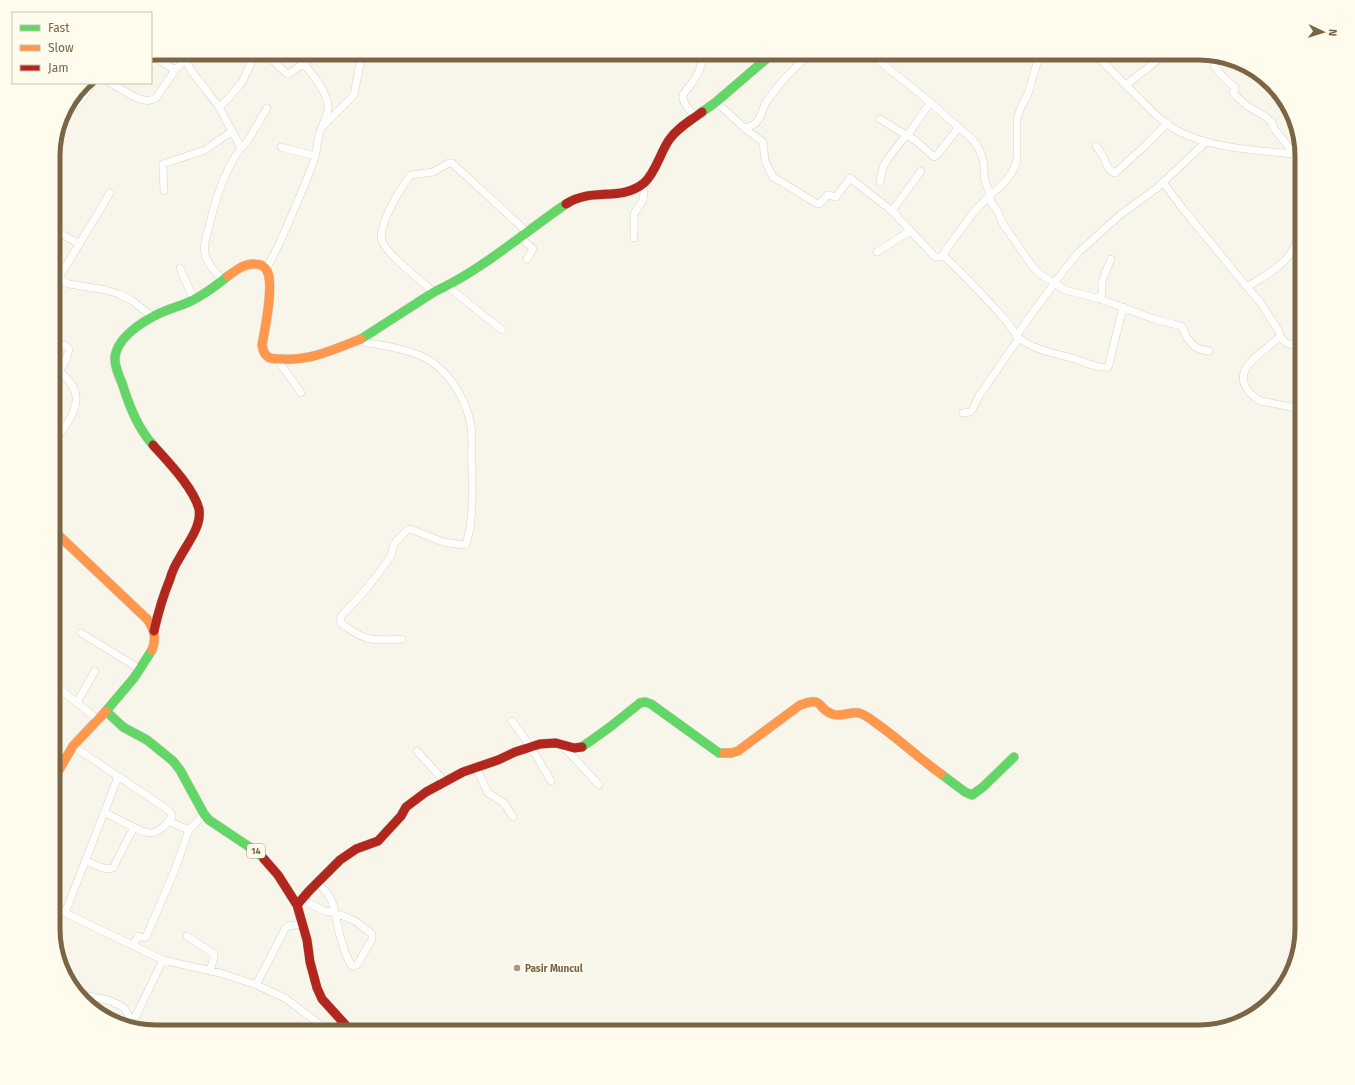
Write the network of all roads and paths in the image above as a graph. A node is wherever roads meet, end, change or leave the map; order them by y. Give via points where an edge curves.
1 (159, 60) edge
2 (253, 60) edge
3 (272, 60) edge
4 (300, 60) edge
5 (307, 60) edge
6 (361, 60) edge
7 (702, 60) edge
8 (764, 60) edge
9 (803, 60) edge
10 (878, 60) edge
11 (1038, 60) edge
12 (1101, 60) edge
13 (1158, 60) edge
14 (303, 63) junction
15 (1214, 66) dead end
16 (175, 70) junction
17 (112, 84) edge
18 (1126, 85) junction
19 (89, 87) edge
20 (716, 102) junction
21 (930, 103) junction
22 (74, 106) edge
23 (219, 107) junction
24 (267, 108) dead end
25 (695, 116) junction
26 (880, 119) dead end
27 (1167, 123) junction
28 (322, 126) junction
29 (959, 128) junction
30 (746, 129) junction
31 (232, 131) junction
32 (906, 136) junction
33 (1206, 142) junction
34 (1096, 146) dead end
35 (281, 147) dead end
36 (240, 149) junction
37 (1295, 150) edge
38 (1295, 154) edge
39 (315, 156) junction
40 (921, 171) dead end
41 (880, 182) dead end
42 (1163, 182) junction
43 (644, 183) junction
44 (164, 191) dead end
45 (110, 193) dead end
46 (991, 194) junction
47 (892, 211) junction
48 (910, 231) junction
49 (60, 234) edge
50 (524, 234) junction
51 (634, 238) dead end
52 (80, 244) junction
53 (1295, 245) edge
54 (877, 252) dead end
55 (942, 254) junction
56 (528, 259) dead end
57 (1111, 259) dead end
58 (180, 268) dead end
59 (266, 269) junction
60 (60, 271) edge
61 (60, 280) edge
62 (222, 280) junction
63 (1054, 283) junction
64 (446, 286) junction
65 (1247, 287) junction
66 (434, 292) junction
67 (1100, 299) junction
68 (194, 300) junction
69 (1123, 307) junction
70 (152, 317) junction
71 (502, 330) dead end
72 (1018, 337) junction
73 (1280, 337) junction
74 (356, 341) junction
75 (1295, 343) edge
76 (60, 344) edge
77 (1209, 351) dead end
78 (277, 359) junction
79 (60, 365) edge
80 (60, 373) edge
81 (301, 393) dead end
82 (1295, 408) edge
83 (963, 413) dead end
84 (60, 433) edge
85 (60, 537) edge
86 (154, 631) junction
87 (81, 633) dead end
88 (402, 639) dead end
89 (143, 666) junction
90 (95, 671) dead end
91 (60, 689) edge
92 (77, 702) junction
93 (106, 711) junction
94 (98, 720) junction
95 (512, 721) dead end
96 (562, 745) junction
97 (73, 746) junction
98 (531, 747) junction
99 (417, 751) dead end
100 (1014, 757) dead end
101 (60, 760) edge
102 (64, 761) junction
103 (476, 767) junction
104 (60, 768) edge
105 (118, 777) junction
106 (551, 781) dead end
107 (445, 782) junction
108 (599, 785) dead end
109 (104, 812) junction
110 (204, 814) junction
111 (513, 816) dead end
112 (168, 821) junction
113 (134, 827) junction
114 (189, 830) junction
115 (86, 861) junction
116 (317, 883) junction
117 (299, 902) junction
118 (60, 910) edge
119 (65, 913) junction
120 (336, 913) junction
121 (302, 924) junction
122 (187, 936) dead end
123 (133, 945) junction
124 (163, 960) junction
125 (210, 971) junction
126 (256, 985) junction
127 (87, 995) edge
128 (130, 1022) edge
129 (133, 1022) edge
130 (321, 1025) edge
131 (346, 1025) edge

1 - 16 street
2 - 23 street via 242,82
3 - 14 street via 287,74
4 - 14 street
5 - 14 street
6 - 28 street via 354,95
7 - 25 street via 683,95 684,104
8 - 20 main road
9 - 30 street via 766,102 756,123
10 - 21 street
11 - 46 street via 1028,94 1017,119 1016,166 1001,187
12 - 18 street
13 - 18 street
14 - 28 street via 316,80 327,102 328,109
15 - 37 street via 1235,87 1233,93 1247,106 1272,121 1274,129
16 - 17 street via 153,100 143,100
16 - 23 street via 186,61
18 - 27 street
19 - 22 street
20 - 25 main road
20 - 30 street
21 - 29 street
21 - 32 street
23 - 31 street
24 - 36 street
25 - 43 main road via 669,140
26 - 32 street
27 - 33 street
27 - 34 street via 1115,174
28 - 39 street
29 - 32 street via 934,157 915,140
29 - 46 street via 979,148 983,160 984,180
30 - 47 street via 763,142 765,161 773,177 816,203 819,204 828,195 836,197 850,178
31 - 36 street
31 - 44 street via 205,150 163,164
32 - 41 street via 883,167
33 - 38 street
33 - 42 street
35 - 39 street
36 - 62 street via 225,175 204,244 205,256
39 - 59 street via 287,228
40 - 47 street
42 - 63 street via 1120,215 1080,252
42 - 65 street via 1182,209
43 - 50 main road via 626,193 583,196 572,200
43 - 51 street via 643,200 634,214
45 - 52 street
46 - 55 street
46 - 63 street via 990,199 1003,224 1033,267
47 - 48 street
48 - 54 street
48 - 55 street via 935,257 938,258
49 - 52 street
50 - 56 street via 533,249
50 - 64 main road
50 - 66 street via 452,163 433,172 411,175 387,214 382,228 382,242
52 - 60 street
53 - 65 street via 1280,264 1264,278
55 - 72 street via 1006,320
57 - 67 street via 1102,281
58 - 68 street
59 - 62 main road via 256,264 247,264
59 - 78 main road via 270,279 270,292 262,349 270,358
61 - 70 street via 119,294
62 - 68 main road
63 - 67 street via 1065,290
63 - 72 street
64 - 66 main road
64 - 71 street
65 - 73 street via 1260,302 1279,331
66 - 74 main road
67 - 69 street
68 - 70 main road
69 - 72 street via 1108,367 1040,350
69 - 77 street via 1182,327 1194,346
70 - 86 main road via 121,342 116,354 116,365 138,426 190,491 199,511 194,532 176,564 165,592
72 - 83 street via 972,410
73 - 75 street via 1292,345
73 - 82 street via 1248,364 1243,380 1245,387 1261,401
74 - 78 main road via 323,354
74 - 88 street via 413,353 432,362 455,387 465,405 471,426 471,517 466,544 443,542 408,529 393,546 386,563 340,619 342,625 369,640
76 - 79 street via 69,349 66,360
78 - 81 street
80 - 84 street via 75,387 77,399 70,420
85 - 86 main road via 152,625
86 - 89 main road via 155,644
87 - 89 street
89 - 93 main road
90 - 92 street
91 - 92 street
92 - 94 street
93 - 94 main road
93 - 110 main road, 14 via 123,727 153,744 173,761
94 - 97 main road
95 - 98 street
96 - 98 main road via 549,743
96 - 100 main road via 577,748 586,746 640,703 645,702 719,753 730,754 738,751 800,705 811,701 819,703 832,715 863,715 969,794 974,794 983,787
96 - 108 street
97 - 102 main road
97 - 105 street
98 - 103 main road
98 - 106 street
99 - 107 street
101 - 102 street
102 - 104 main road
103 - 107 main road
103 - 111 street via 488,793 502,801
105 - 109 street
105 - 112 street via 164,807 172,816
107 - 116 main road via 406,807 378,841 349,852
109 - 113 street
109 - 115 street
110 - 114 street
110 - 117 main road, 14 via 257,852
112 - 113 street via 158,830 149,833
112 - 114 street
113 - 115 street via 113,868 104,868
114 - 123 street via 146,938 138,936
115 - 119 street
116 - 117 main road
116 - 120 street via 328,893
117 - 120 street
117 - 121 main road, 14
118 - 119 street
119 - 123 street
120 - 120 street via 355,921 372,935 355,966 351,965 346,954
121 - 126 street via 288,926 285,929
121 - 131 main road, 14 via 317,988 322,999
122 - 125 street via 214,954
123 - 124 street
124 - 125 street
124 - 129 street
125 - 126 street
126 - 130 street via 285,998
127 - 128 street via 108,1000 124,1008

